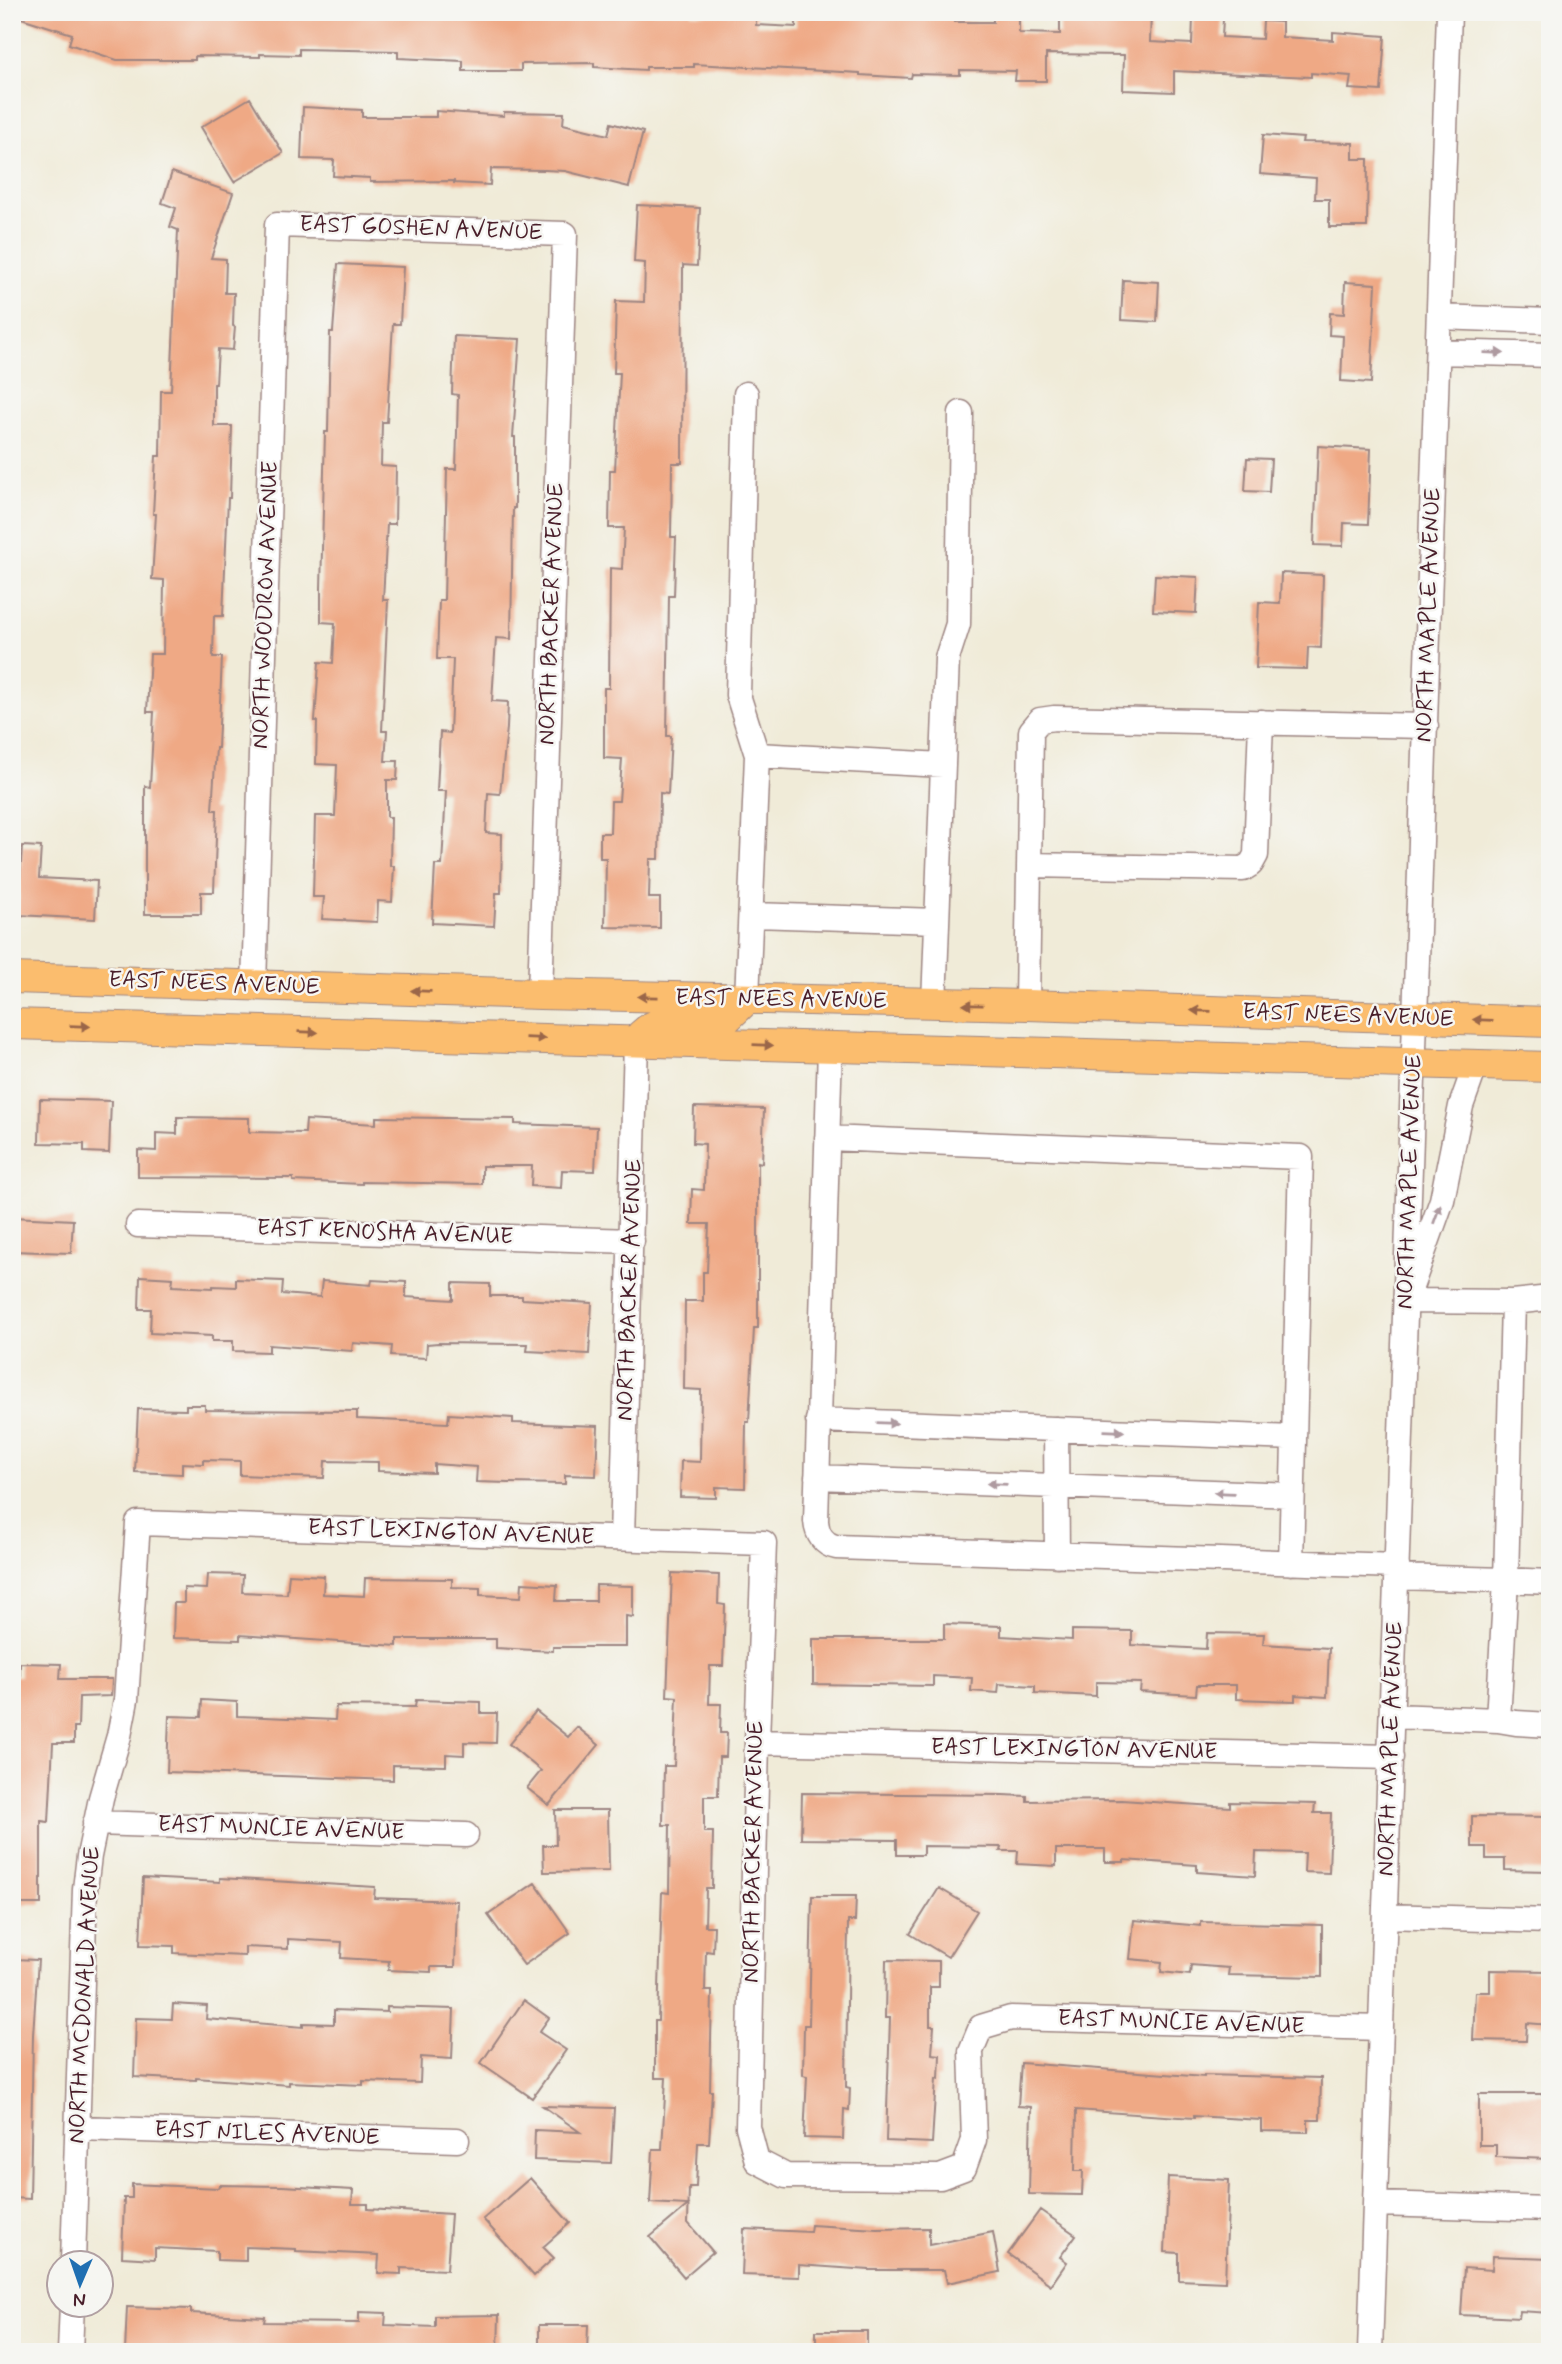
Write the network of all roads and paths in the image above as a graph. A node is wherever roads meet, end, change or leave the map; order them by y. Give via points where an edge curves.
1 (1449, 12) edge
2 (277, 225) joint
3 (565, 234) joint
4 (1439, 317) junction
5 (1550, 321) edge
6 (1438, 352) junction
7 (1550, 355) edge
8 (746, 394) dead end
9 (961, 413) dead end
10 (1261, 722) junction
11 (1426, 726) junction
12 (757, 755) junction
13 (943, 765) junction
14 (1029, 865) junction
15 (751, 915) junction
16 (937, 921) junction
17 (12, 978) edge
18 (254, 986) junction
19 (540, 994) junction
20 (747, 999) junction
21 (934, 1004) junction
22 (1027, 1005) junction
23 (1416, 1019) junction
24 (1550, 1022) edge
25 (12, 1024) edge
26 (636, 1041) junction
27 (830, 1047) junction
28 (1414, 1063) junction
29 (1476, 1064) junction
30 (1550, 1067) edge
31 (827, 1138) junction
32 (138, 1225) dead end
33 (632, 1241) junction
34 (1550, 1298) edge
35 (1406, 1301) junction
36 (1513, 1302) junction
37 (818, 1420) junction
38 (1056, 1429) junction
39 (1294, 1438) junction
40 (817, 1477) junction
41 (1056, 1486) junction
42 (1292, 1495) junction
43 (138, 1523) joint
44 (622, 1538) junction
45 (764, 1543) joint
46 (1057, 1555) junction
47 (1291, 1563) junction
48 (1397, 1572) junction
49 (1506, 1580) junction
50 (1550, 1581) edge
51 (1392, 1716) junction
52 (1498, 1720) junction
53 (1550, 1725) edge
54 (757, 1742) junction
55 (1391, 1757) junction
56 (95, 1823) junction
57 (466, 1835) dead end
58 (1385, 1916) junction
59 (1550, 1921) edge
60 (1381, 2028) junction
61 (78, 2128) junction
62 (457, 2140) dead end
63 (964, 2168) joint
64 (1376, 2204) junction
65 (1550, 2209) edge
66 (74, 2248) edge
67 (71, 2318) edge
68 (70, 2352) edge
69 (1370, 2352) edge

1 - 4 street, NORTH MAPLE AVENUE
2 - 3 street, EAST GOSHEN AVENUE
2 - 18 street, NORTH WOODROW AVENUE
3 - 19 street, NORTH BACKER AVENUE
4 - 5 street
4 - 6 street, NORTH MAPLE AVENUE
6 -> 7 street
6 - 11 street, NORTH MAPLE AVENUE
8 - 12 street via 738,695
9 - 13 street via 958,624 947,657
10 - 11 street
10 - 14 street via 1256,855 1243,869
10 - 14 street via 1040,720 1031,731
11 - 23 street, NORTH MAPLE AVENUE
12 - 13 street
12 - 15 street
13 - 16 street
14 - 22 street
15 - 16 street
15 - 20 street
16 - 21 street
17 - 18 main road, EAST NEES AVENUE
19 -> 18 main road, EAST NEES AVENUE
20 -> 19 main road, EAST NEES AVENUE
20 - 21 main road, EAST NEES AVENUE
20 - 26 main road via 724,1021 667,1020 645,1029
22 -> 21 main road, EAST NEES AVENUE
23 -> 22 main road, EAST NEES AVENUE
24 -> 23 main road, EAST NEES AVENUE
23 - 28 street, NORTH MAPLE AVENUE
25 -> 26 main road, EAST NEES AVENUE
26 -> 27 main road, EAST NEES AVENUE
26 - 33 street, NORTH BACKER AVENUE
27 - 28 main road, EAST NEES AVENUE
27 - 31 street
28 - 29 main road, EAST NEES AVENUE
28 - 35 street, NORTH MAPLE AVENUE
29 - 30 main road, EAST NEES AVENUE
35 -> 29 street via 1442,1200 1461,1105
31 - 37 street
31 - 39 street via 1301,1157
32 - 33 street, EAST KENOSHA AVENUE
33 - 44 street, NORTH BACKER AVENUE
34 - 36 street
35 - 36 street
35 - 48 street, NORTH MAPLE AVENUE
36 - 49 street
37 -> 38 street
37 - 40 street
38 -> 39 street
38 - 41 street
39 - 42 street
41 -> 40 street
40 - 46 street via 816,1527 830,1546
42 -> 41 street
41 - 46 street
42 - 47 street
43 - 44 street, EAST LEXINGTON AVENUE
43 - 56 street, NORTH MCDONALD AVENUE via 126,1700
44 - 45 street, EAST LEXINGTON AVENUE
45 - 54 street, NORTH BACKER AVENUE
46 - 47 street
47 - 48 street
48 - 49 street
48 - 51 street, NORTH MAPLE AVENUE
49 - 50 street
49 - 52 street
51 - 52 street
51 - 55 street, NORTH MAPLE AVENUE
52 - 53 street
54 - 55 street, EAST LEXINGTON AVENUE
54 - 63 street, NORTH BACKER AVENUE via 748,2127 757,2161 786,2176 940,2177
55 - 58 street, NORTH MAPLE AVENUE
56 - 57 street, EAST MUNCIE AVENUE
56 - 61 street, NORTH MCDONALD AVENUE via 85,1889
58 - 59 street
58 - 60 street, NORTH MAPLE AVENUE
60 - 63 street, EAST MUNCIE AVENUE via 1011,2018 981,2027 971,2051 974,2140
60 - 64 street, NORTH MAPLE AVENUE
61 - 62 street, EAST NILES AVENUE
61 - 66 street, NORTH MCDONALD AVENUE
64 - 65 street
64 - 69 street, NORTH MAPLE AVENUE
67 - 68 street

